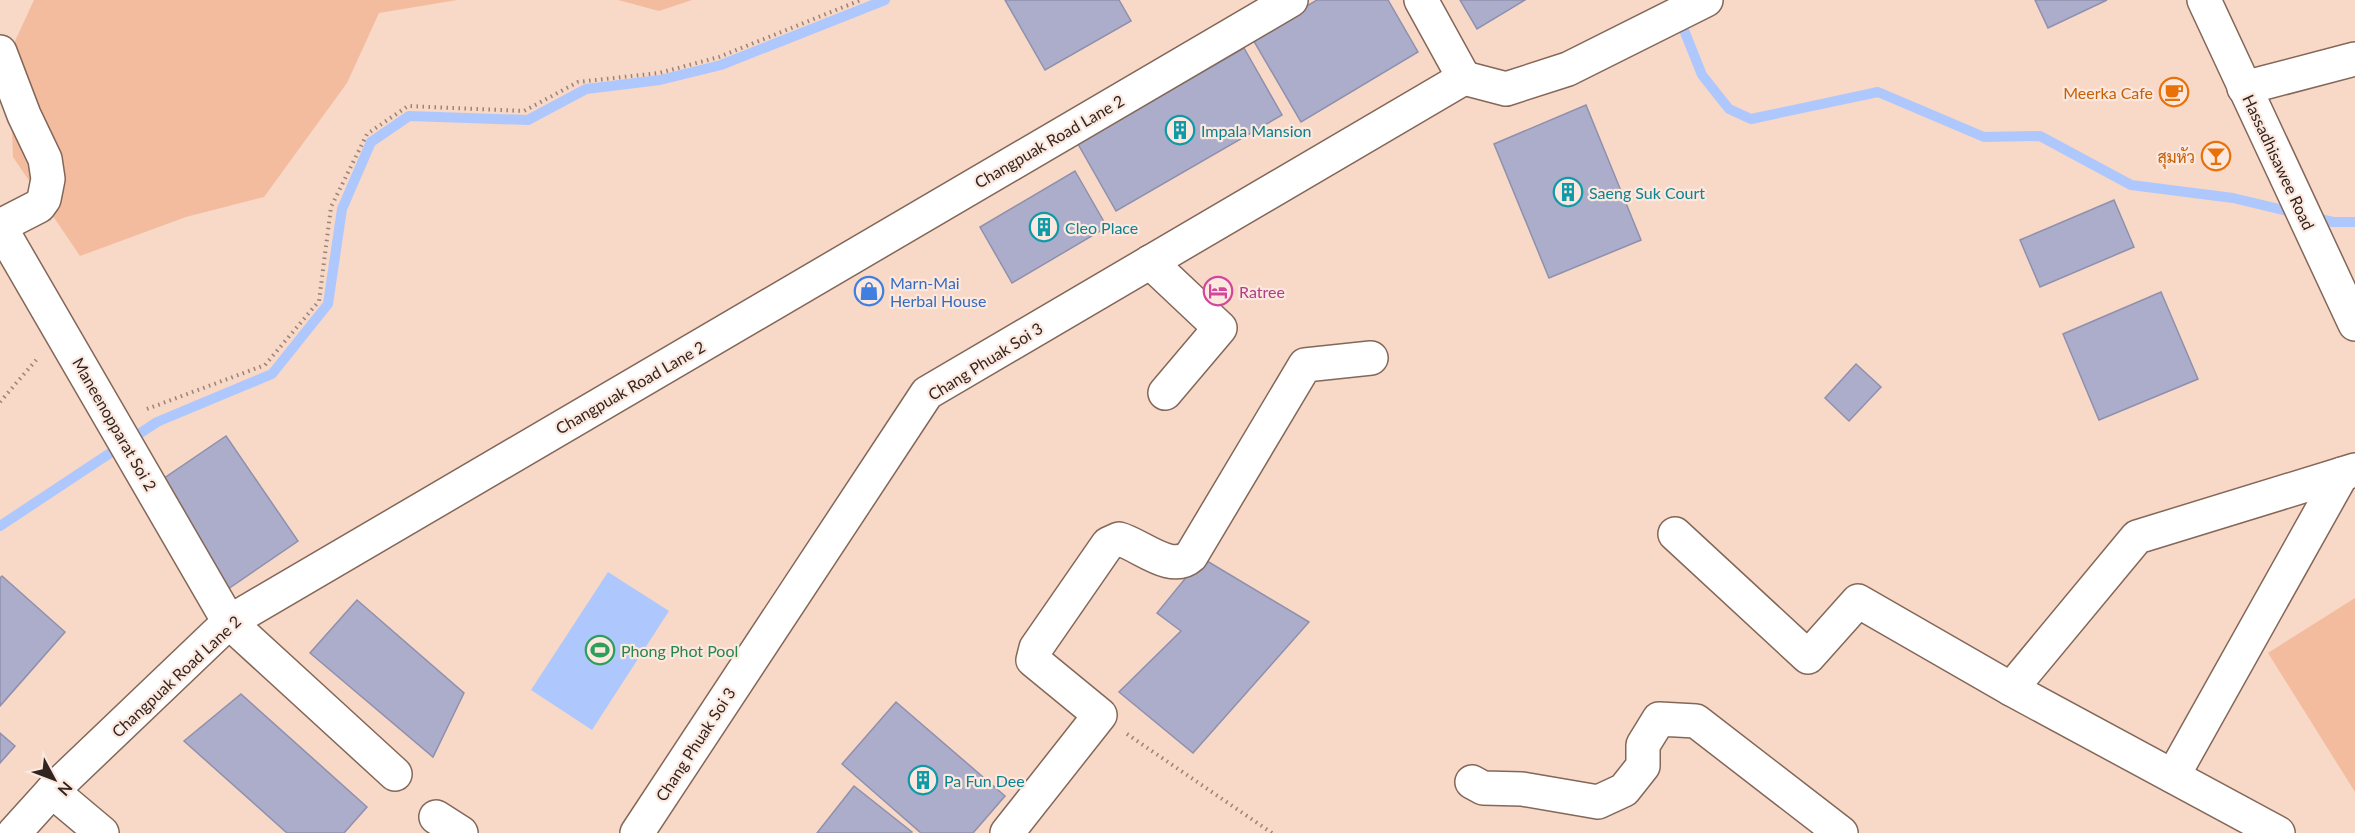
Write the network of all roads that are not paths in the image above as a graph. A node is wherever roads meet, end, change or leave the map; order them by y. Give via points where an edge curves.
1 (1291, 0) edge
2 (1421, 0) edge
3 (1706, 0) edge
4 (2204, 0) edge
5 (0, 52) edge
6 (2355, 59) edge
7 (1464, 78) junction
8 (2244, 88) junction
9 (0, 226) edge
10 (1150, 262) junction
11 (2355, 324) edge
12 (1371, 358) dead end
13 (1165, 393) dead end
14 (2349, 472) edge
15 (1674, 534) dead end
16 (230, 622) junction
17 (2011, 689) junction
18 (395, 774) dead end
19 (2173, 776) junction
20 (1472, 782) dead end
21 (52, 791) junction
22 (1020, 829) edge
23 (14, 833) edge
24 (102, 833) edge
25 (637, 833) edge
26 (1841, 833) edge
27 (2278, 833) edge

1 - 16 street, Changpuak Road Lane 2
2 - 7 street
3 - 7 street via 1558,72 1506,88
4 - 8 street, Hassadhisawee Road
5 - 9 street via 45,159 48,178 39,206
6 - 8 street
7 - 10 street, Chang Phuak Soi 3
8 - 11 street, Hassadhisawee Road
9 - 16 street, Maneenopparat Soi 2
10 - 13 street via 1220,328
10 - 25 street, Chang Phuak Soi 3 via 927,393
12 - 22 street via 1305,365 1195,550 1184,562 1171,563 1119,539 1108,544 1036,648 1033,660 1100,715
14 - 17 street via 2137,537
14 - 19 street
15 - 17 street via 1808,657 1858,601
16 - 18 street, Maneenopparat Soi 2
16 - 21 street, Changpuak Road Lane 2
17 - 19 street
19 - 27 street
20 - 26 street via 1483,788 1522,789 1598,802 1624,790 1642,766 1643,745 1659,719 1696,721
21 - 23 street, Changpuak Road Lane 2
21 - 24 street

